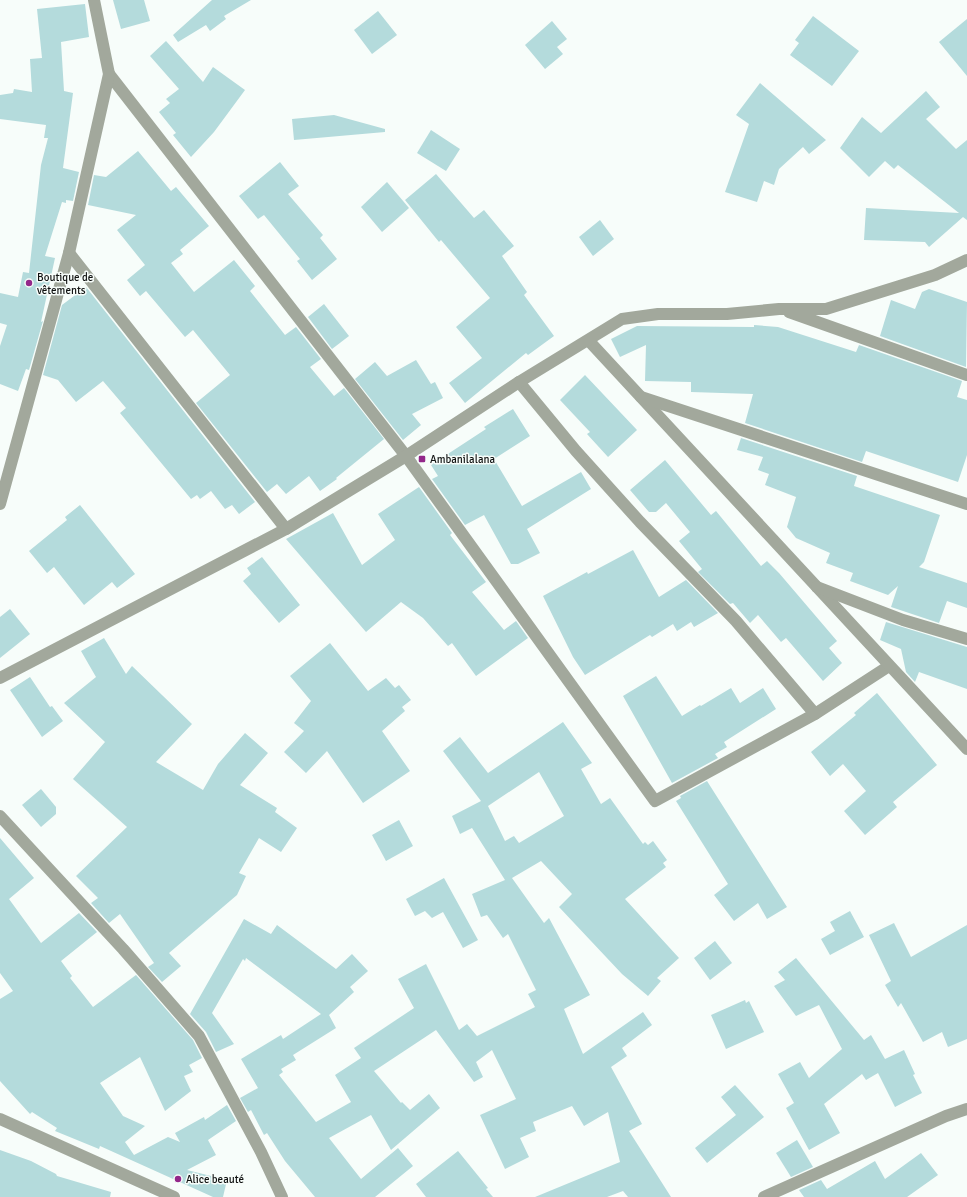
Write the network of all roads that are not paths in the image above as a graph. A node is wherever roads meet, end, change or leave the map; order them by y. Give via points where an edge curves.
1 (94, 0) edge
2 (109, 74) junction
3 (69, 253) junction
4 (967, 260) edge
5 (779, 309) junction
6 (589, 341) junction
7 (967, 375) edge
8 (519, 382) junction
9 (641, 397) junction
10 (406, 456) junction
11 (0, 504) edge
12 (967, 504) edge
13 (286, 529) junction
14 (815, 586) junction
15 (967, 639) edge
16 (889, 666) junction
17 (0, 678) edge
18 (815, 714) junction
19 (967, 749) edge
20 (0, 816) edge
21 (967, 1109) edge
22 (0, 1119) edge
23 (174, 1197) edge
24 (282, 1197) edge
25 (764, 1197) edge

1 - 2 street
2 - 3 street
2 - 10 street
3 - 11 street
3 - 13 street
4 - 5 street via 935,275 826,309
5 - 6 street via 727,314 658,314 622,319
5 - 7 street
6 - 8 street
6 - 9 street
8 - 10 street
8 - 18 street via 576,451 640,522 736,621
9 - 12 street
9 - 14 street
10 - 13 street
10 - 18 street via 655,800
13 - 17 street
14 - 15 street via 903,620
14 - 16 street
16 - 18 street
16 - 19 street
20 - 24 street via 199,1036
21 - 25 street
22 - 23 street

